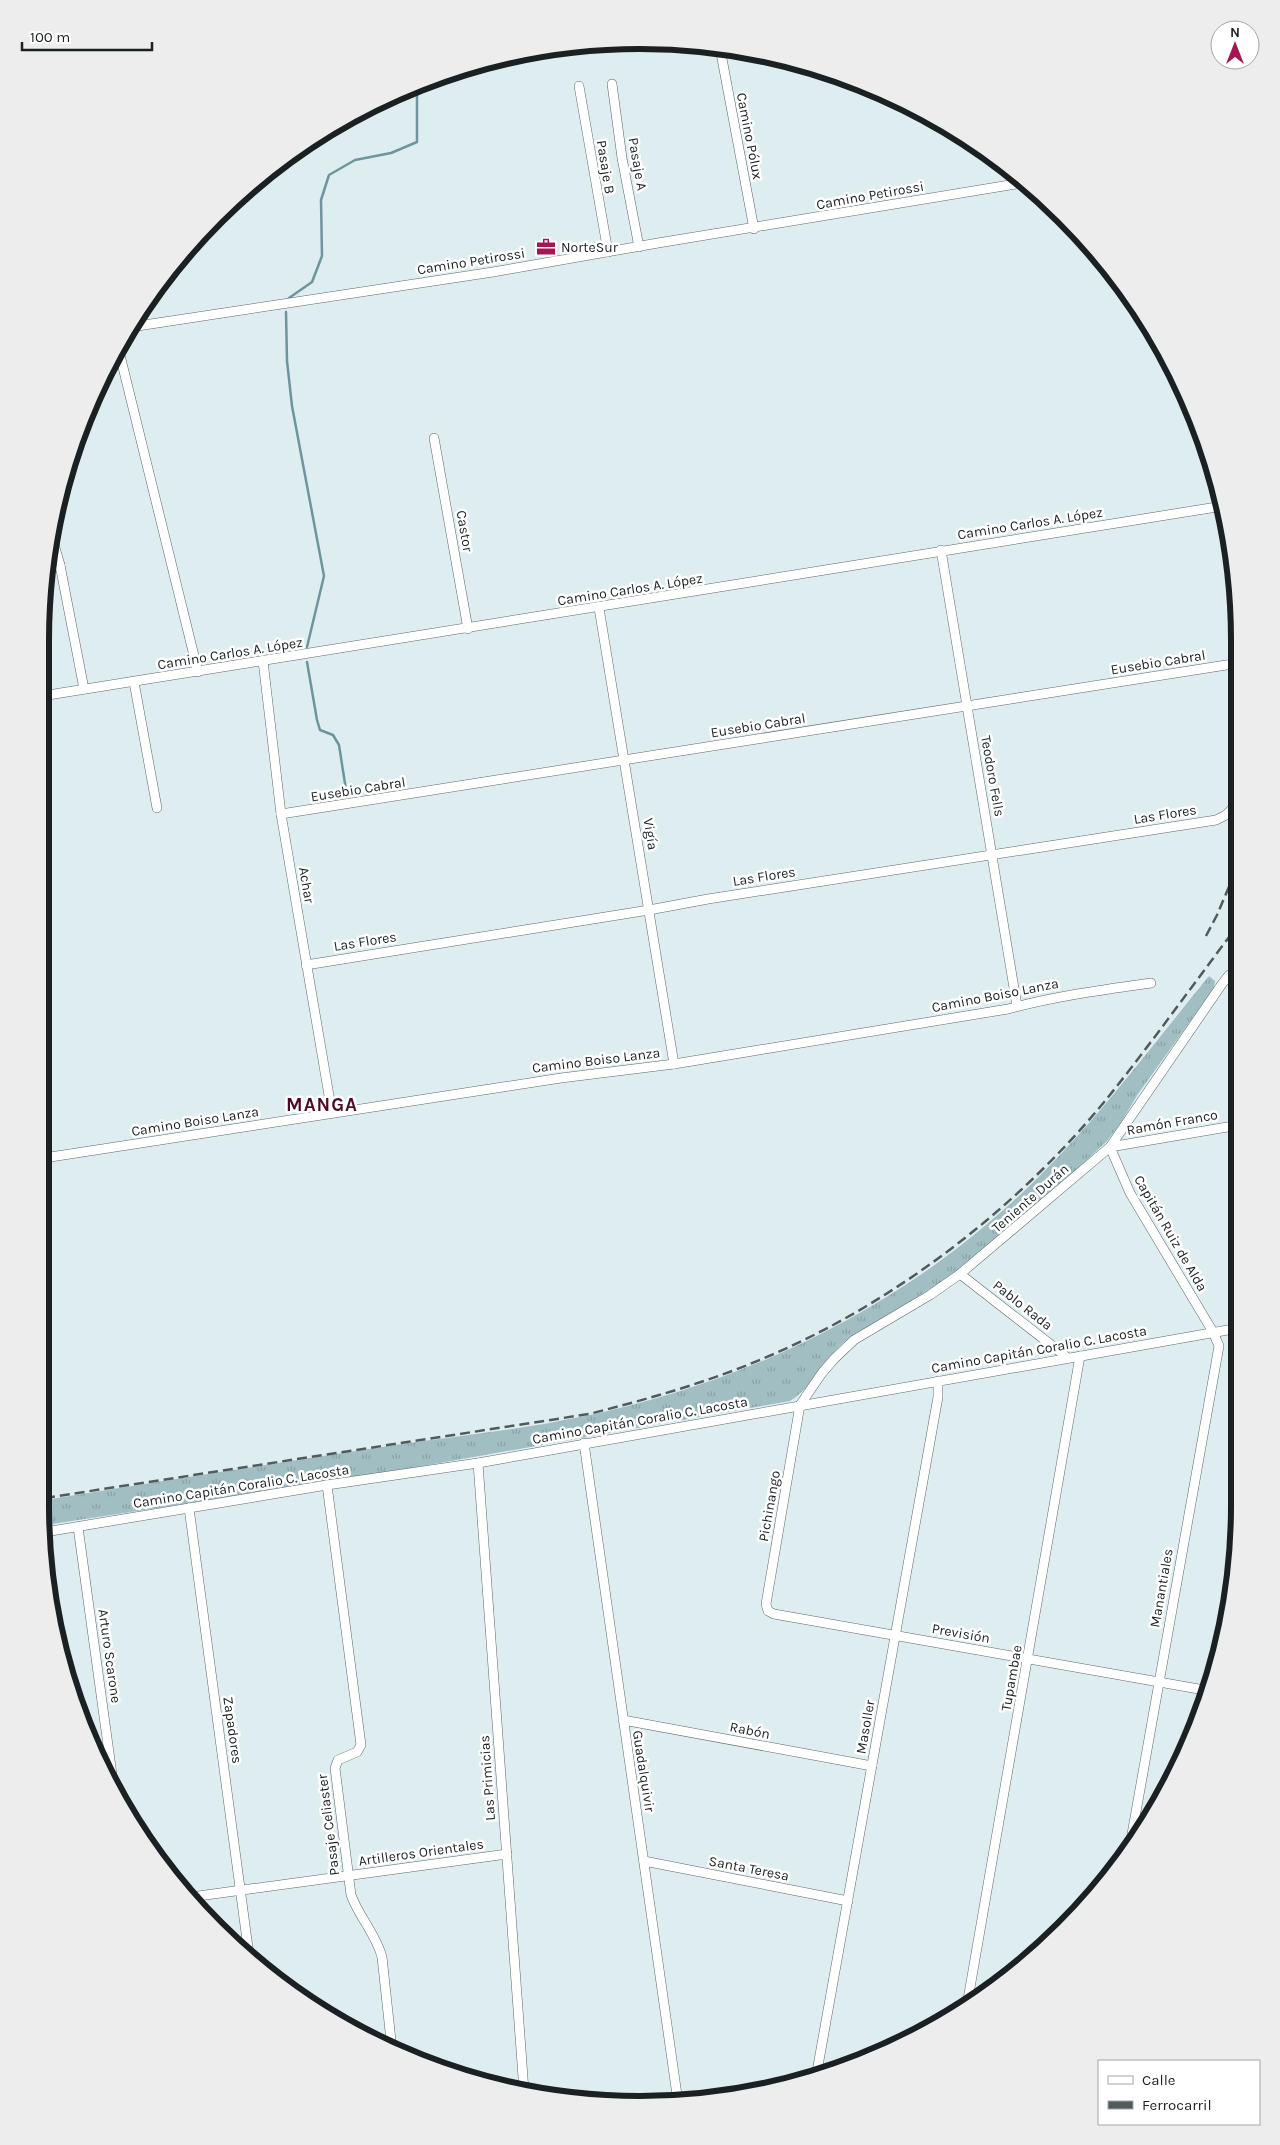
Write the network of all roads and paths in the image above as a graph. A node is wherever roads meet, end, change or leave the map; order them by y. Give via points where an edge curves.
1 (721, 55) edge
2 (612, 84) dead end
3 (579, 86) dead end
4 (1015, 183) edge
5 (754, 229) junction
6 (639, 247) junction
7 (608, 252) junction
8 (139, 326) edge
9 (121, 358) edge
10 (434, 438) dead end
11 (1216, 507) edge
12 (941, 550) junction
13 (56, 552) edge
14 (60, 566) junction
15 (54, 567) edge
16 (599, 608) junction
17 (468, 629) junction
18 (263, 661) junction
19 (1231, 664) edge
20 (198, 672) junction
21 (134, 682) junction
22 (84, 689) junction
23 (49, 695) edge
24 (967, 705) junction
25 (624, 760) junction
26 (157, 808) dead end
27 (1231, 810) edge
28 (281, 814) junction
29 (993, 854) junction
30 (649, 910) junction
31 (306, 964) junction
32 (1231, 974) edge
33 (1151, 983) dead end
34 (1017, 1006) junction
35 (674, 1064) junction
36 (332, 1113) junction
37 (1231, 1126) edge
38 (1110, 1147) junction
39 (49, 1157) edge
40 (960, 1274) junction
41 (1231, 1329) edge
42 (1214, 1332) junction
43 (1080, 1356) junction
44 (1068, 1358) junction
45 (938, 1381) junction
46 (800, 1405) junction
47 (584, 1443) junction
48 (478, 1463) junction
49 (327, 1485) junction
50 (190, 1508) junction
51 (78, 1527) junction
52 (50, 1531) edge
53 (768, 1611) joint
54 (895, 1635) junction
55 (1029, 1659) junction
56 (1159, 1682) junction
57 (1202, 1689) edge
58 (623, 1720) junction
59 (872, 1766) junction
60 (111, 1769) edge
61 (1132, 1833) edge
62 (507, 1854) junction
63 (644, 1861) junction
64 (348, 1876) junction
65 (240, 1890) junction
66 (196, 1896) edge
67 (848, 1901) junction
68 (248, 1948) edge
69 (968, 1997) edge
70 (391, 2041) edge
71 (818, 2069) edge
72 (524, 2085) edge
73 (677, 2095) edge

1 - 5 street, Camino Pólux
2 - 6 street, Pasaje A
3 - 7 street, Pasaje B
4 - 5 street, Camino Petirossi
5 - 6 street, Camino Petirossi
6 - 7 street, Camino Petirossi
7 - 8 street, Camino Petirossi
9 - 20 street
10 - 17 street, Castor
11 - 12 street, Camino Carlos A. López
12 - 16 street, Camino Carlos A. López
12 - 24 street, Teodoro Fells
13 - 14 street
14 - 15 street
14 - 22 street
16 - 17 street, Camino Carlos A. López
16 - 25 street, Vigía
17 - 18 street, Camino Carlos A. López
18 - 20 street, Camino Carlos A. López
18 - 28 street, Achar
19 - 24 street, Eusebio Cabral
20 - 21 street, Camino Carlos A. López
21 - 22 street, Camino Carlos A. López
21 - 26 street
22 - 23 street, Camino Carlos A. López
24 - 25 street, Eusebio Cabral
24 - 29 street, Teodoro Fells
25 - 28 street, Eusebio Cabral
25 - 30 street, Vigía
27 - 29 street, Las Flores via 1216,820
28 - 31 street, Achar
29 - 30 street, Las Flores
29 - 34 street, Teodoro Fells
30 - 31 street, Las Flores
30 - 35 street, Vigía
31 - 36 street, Achar
32 - 38 street, Teniente Durán
33 - 34 street, Camino Boiso Lanza
34 - 35 street, Camino Boiso Lanza
35 - 36 street, Camino Boiso Lanza
36 - 39 street, Camino Boiso Lanza
37 - 38 street, Ramón Franco
38 - 40 street, Teniente Durán
38 - 42 street, Capitán Ruiz de Alda via 1130,1194
40 - 44 street, Pablo Rada
40 - 46 street, Teniente Durán via 854,1340 834,1359
41 - 42 street, Camino Capitán Coralio C. Lacosta
42 - 43 street, Camino Capitán Coralio C. Lacosta
42 - 56 street, Manantiales via 1219,1346
43 - 44 street, Camino Capitán Coralio C. Lacosta
43 - 55 street, Tupambae
44 - 45 street, Camino Capitán Coralio C. Lacosta
45 - 46 street, Camino Capitán Coralio C. Lacosta
45 - 54 street, Masoller via 938,1397
46 - 47 street, Camino Capitán Coralio C. Lacosta
46 - 53 street, Pichinango via 766,1604
47 - 48 street, Camino Capitán Coralio C. Lacosta
47 - 58 street, Guadalquivir
48 - 49 street, Camino Capitán Coralio C. Lacosta
48 - 62 street, Las Primicias
49 - 50 street, Camino Capitán Coralio C. Lacosta
49 - 64 street, Pasaje Celiaster via 361,1746 358,1752 335,1763
50 - 51 street, Camino Capitán Coralio C. Lacosta
50 - 65 street, Zapadores
51 - 52 street, Camino Capitán Coralio C. Lacosta
51 - 60 street, Arturo Scarone
53 - 54 street, Previsión
54 - 55 street, Previsión
54 - 59 street, Masoller
55 - 56 street, Previsión
55 - 69 street, Tupambae
56 - 57 street, Previsión
56 - 61 street, Manantiales
58 - 59 street, Rabón
58 - 63 street, Guadalquivir
59 - 67 street, Masoller
62 - 64 street, Artilleros Orientales
62 - 72 street, Las Primicias
63 - 67 street, Santa Teresa
63 - 73 street, Guadalquivir
64 - 65 street, Artilleros Orientales
64 - 70 street, Pasaje Celiaster via 355,1905 382,1956
65 - 66 street, Artilleros Orientales
65 - 68 street, Zapadores
67 - 71 street, Masoller

